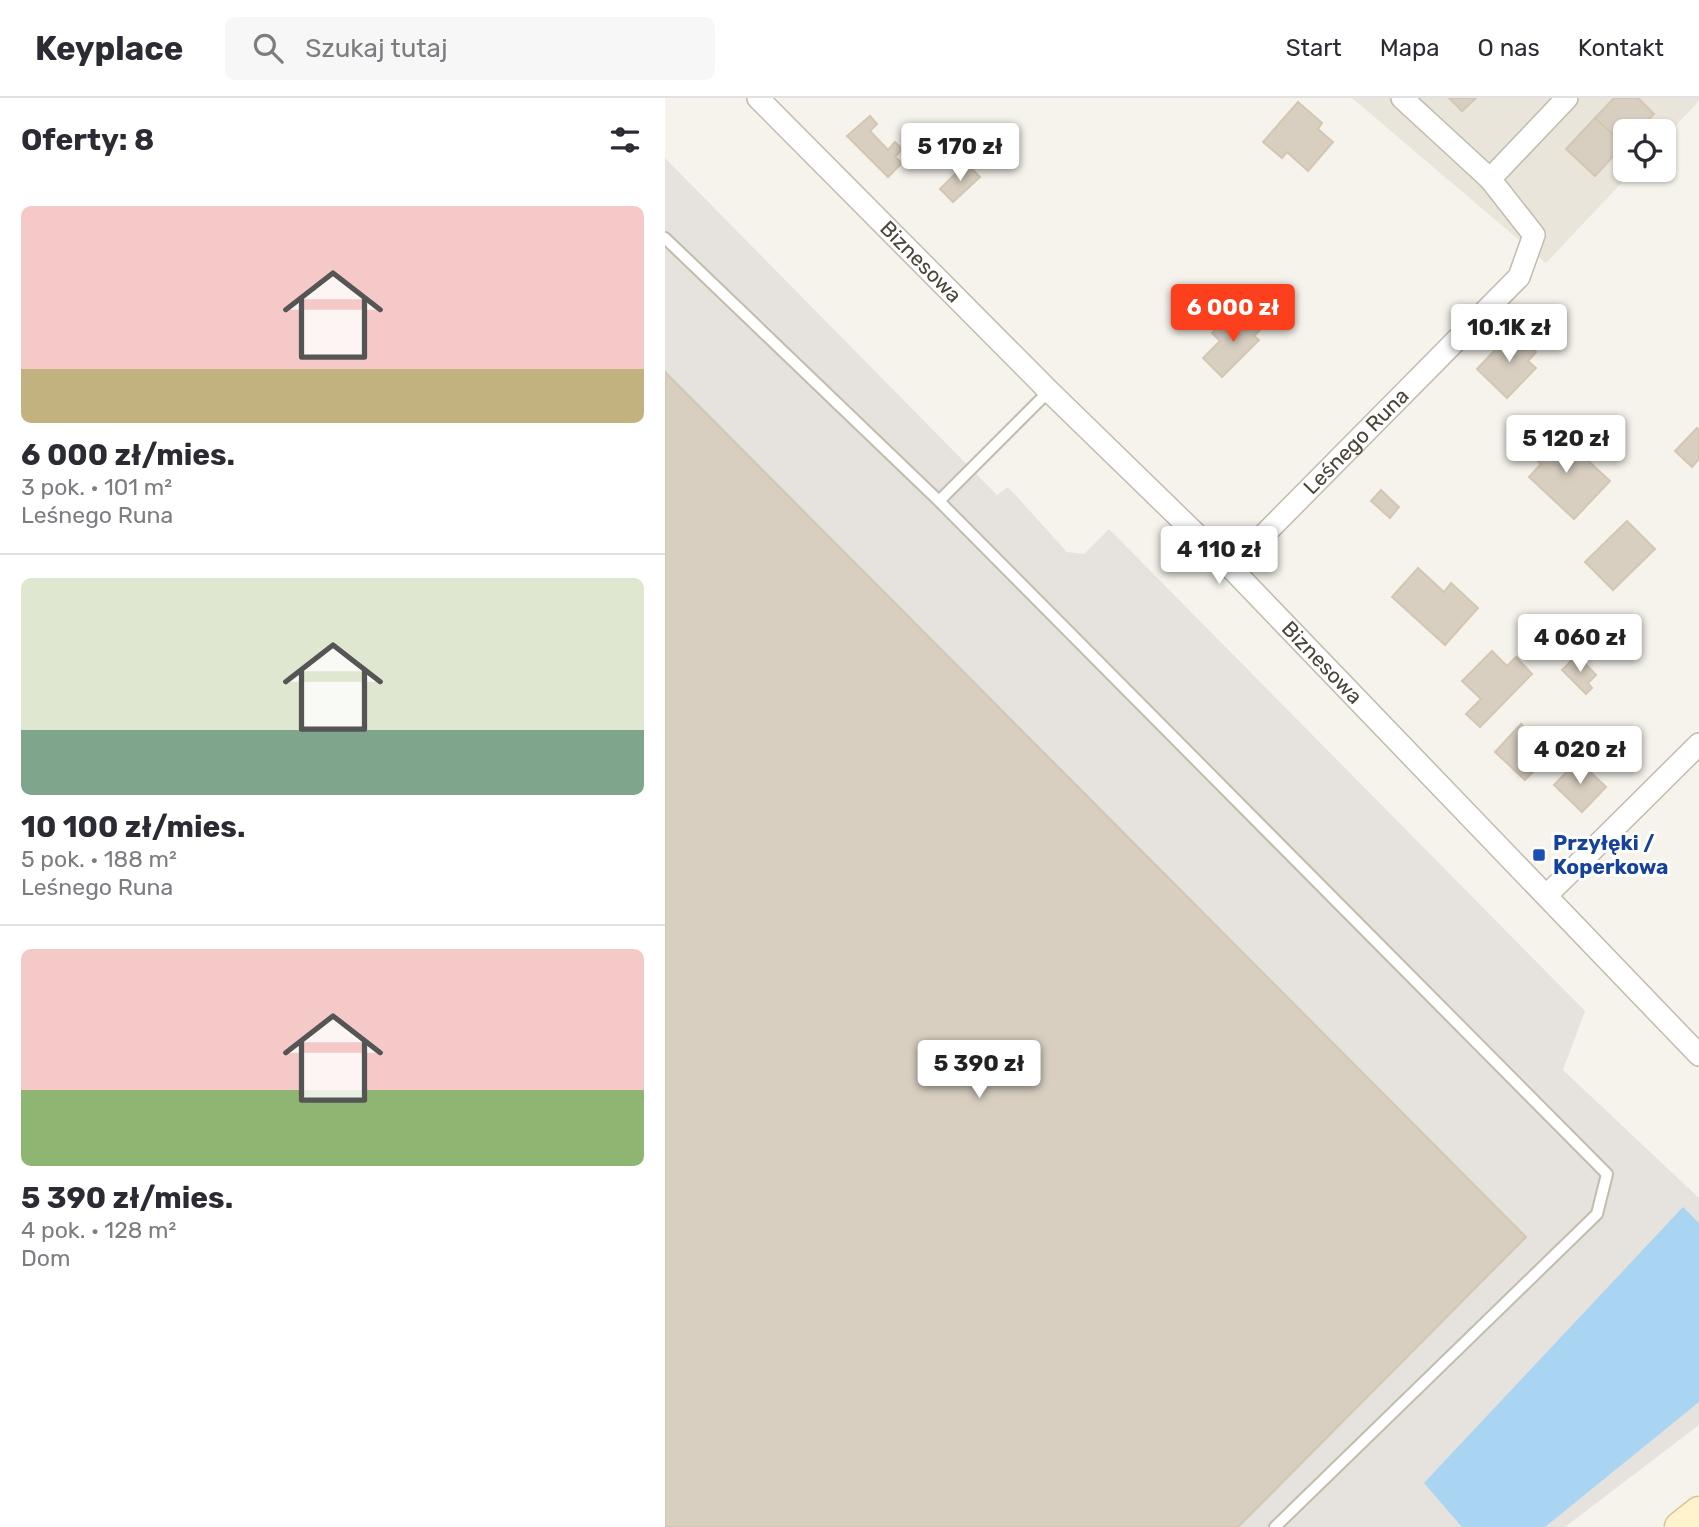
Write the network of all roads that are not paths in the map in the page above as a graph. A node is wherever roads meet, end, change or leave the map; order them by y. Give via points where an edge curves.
1 (758, 98) edge
2 (1402, 98) edge
3 (1567, 98) edge
4 (1490, 179) junction
5 (665, 238) edge
6 (1049, 391) junction
7 (939, 501) junction
8 (1231, 568) junction
9 (1699, 744) edge
10 (1547, 895) junction
11 (1699, 1055) edge
12 (1699, 1512) edge
13 (1275, 1527) edge
14 (1680, 1527) edge

1 - 6 street, Biznesowa
2 - 4 street, Leśnego Runa
3 - 4 street
4 - 8 street, Leśnego Runa via 1534,235 1519,277
5 - 7 lane
6 - 7 lane
6 - 8 street, Biznesowa
7 - 13 lane via 1607,1174 1597,1214
8 - 10 street, Biznesowa
9 - 10 street
10 - 11 street, Biznesowa
12 - 14 street

